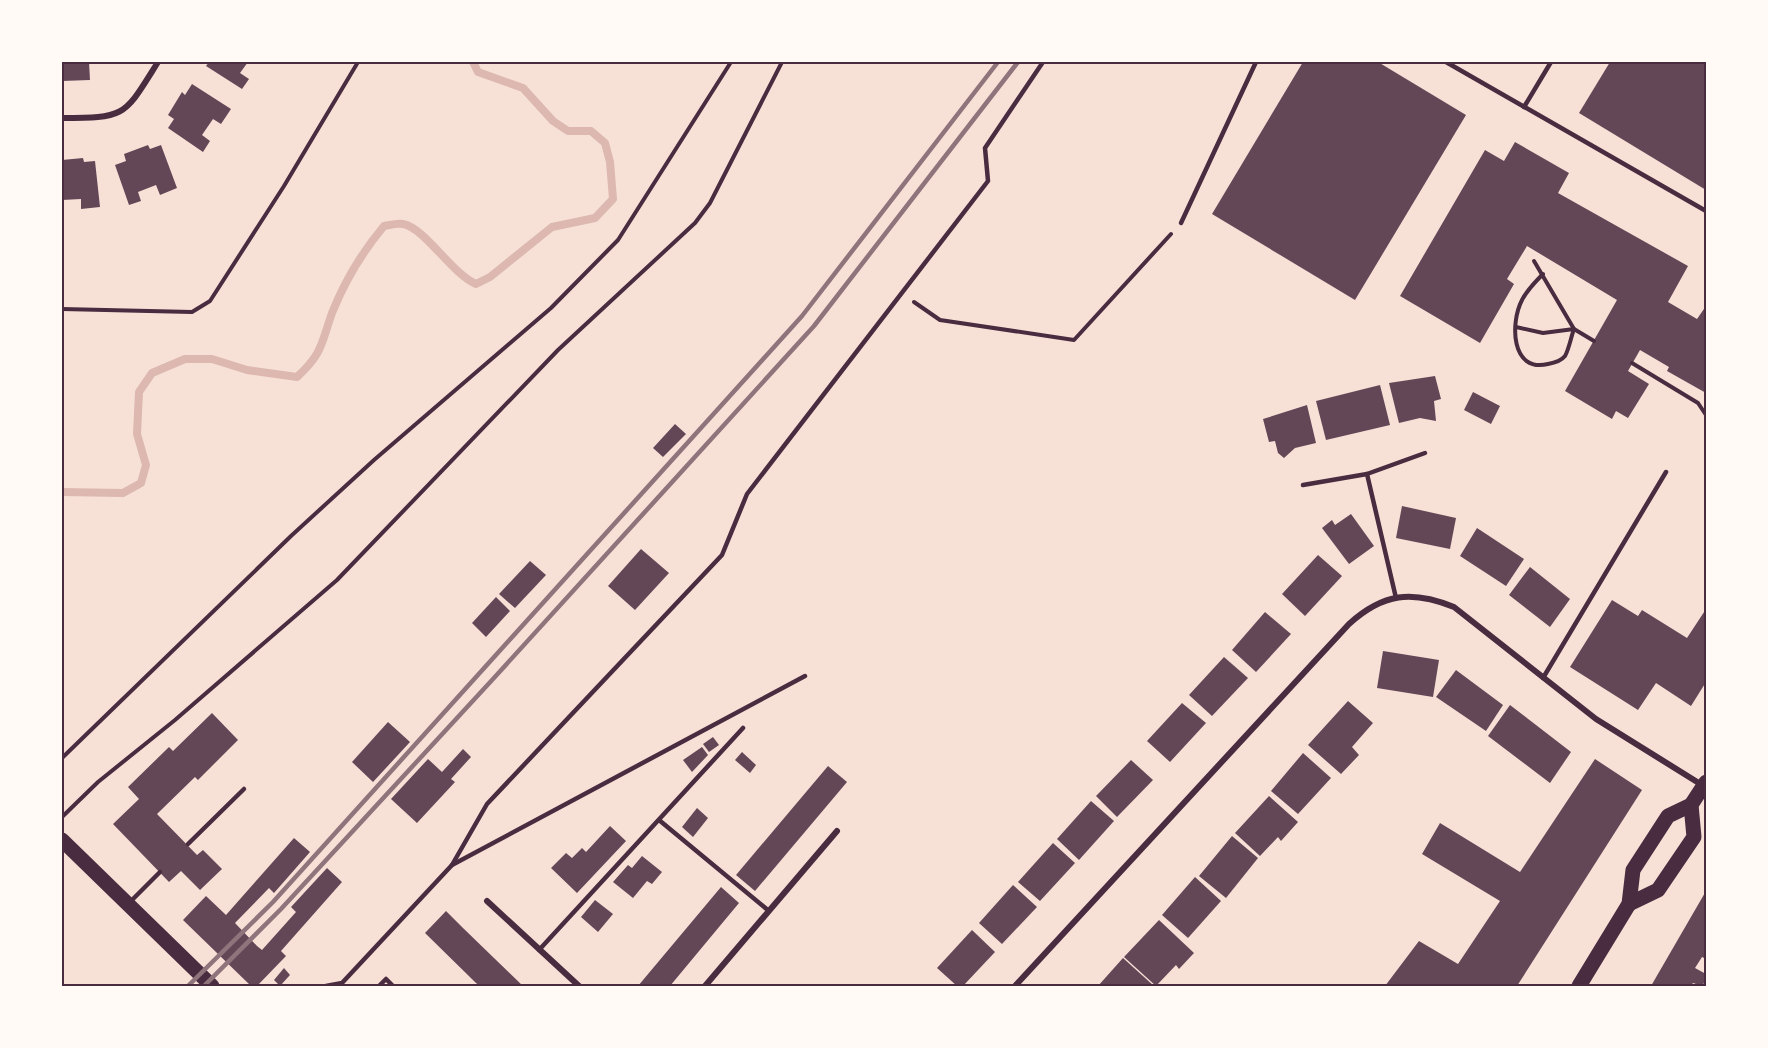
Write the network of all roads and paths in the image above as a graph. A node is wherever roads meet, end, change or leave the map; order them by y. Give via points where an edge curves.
1 (158, 62) edge
2 (358, 62) edge
3 (732, 62) edge
4 (782, 62) edge
5 (1043, 62) edge
6 (1256, 62) edge
7 (1446, 62) edge
8 (1551, 62) edge
9 (1524, 107) junction
10 (62, 118) edge
11 (1707, 211) edge
12 (1181, 223) joint
13 (1534, 261) dead end
14 (1543, 274) junction
15 (901, 293) junction
16 (62, 309) edge
17 (1516, 327) junction
18 (1574, 329) junction
19 (1594, 341) dead end
20 (1632, 363) dead end
21 (1707, 414) edge
22 (1425, 453) dead end
23 (1666, 472) dead end
24 (1367, 474) junction
25 (1303, 485) dead end
26 (1396, 598) junction
27 (805, 676) dead end
28 (1543, 678) junction
29 (743, 728) dead end
30 (62, 758) edge
31 (1705, 784) edge
32 (244, 789) dead end
33 (1691, 805) junction
34 (62, 817) edge
35 (659, 819) junction
36 (837, 831) dead end
37 (62, 840) edge
38 (188, 844) dead end
39 (452, 865) junction
40 (160, 872) dead end
41 (487, 901) dead end
42 (1629, 904) junction
43 (126, 906) junction
44 (769, 911) junction
45 (539, 950) junction
46 (212, 987) edge
47 (326, 987) edge
48 (379, 987) edge
49 (393, 987) edge
50 (579, 987) edge
51 (705, 987) edge
52 (1015, 987) edge
53 (1579, 987) edge

1 - 10 street via 126,110 111,116
2 - 16 path via 210,301 192,312
3 - 30 path via 618,240 551,308 291,536
4 - 34 path via 710,203 695,223 558,350 337,580 98,782
5 - 15 lane via 985,148 988,181
6 - 12 lane
7 - 9 lane
8 - 9 lane
9 - 11 lane
12 - 15 path via 1074,340 939,320
13 - 14 path
14 - 17 path via 1521,301
14 - 18 path
15 - 39 lane via 747,494 722,555 487,804
17 - 18 path via 1543,333
17 - 18 path via 1518,354 1540,366 1565,356
18 - 19 path
20 - 21 path via 1698,403
22 - 24 lane
23 - 28 lane
24 - 25 lane
24 - 26 lane
26 - 28 street via 1431,597 1454,607
26 - 52 street via 1381,601 1349,624
27 - 39 lane
28 - 31 street via 1596,719
29 - 35 lane
31 - 33 main road
32 - 38 lane
33 - 42 main road via 1668,816 1633,870
33 - 42 main road via 1694,837 1658,890
35 - 44 lane
35 - 45 lane
36 - 44 street
37 - 43 main road
39 - 47 lane via 342,983
40 - 43 lane
41 - 45 street
42 - 53 main road
43 - 46 main road
44 - 51 street
45 - 50 street
48 - 49 lane via 386,979

